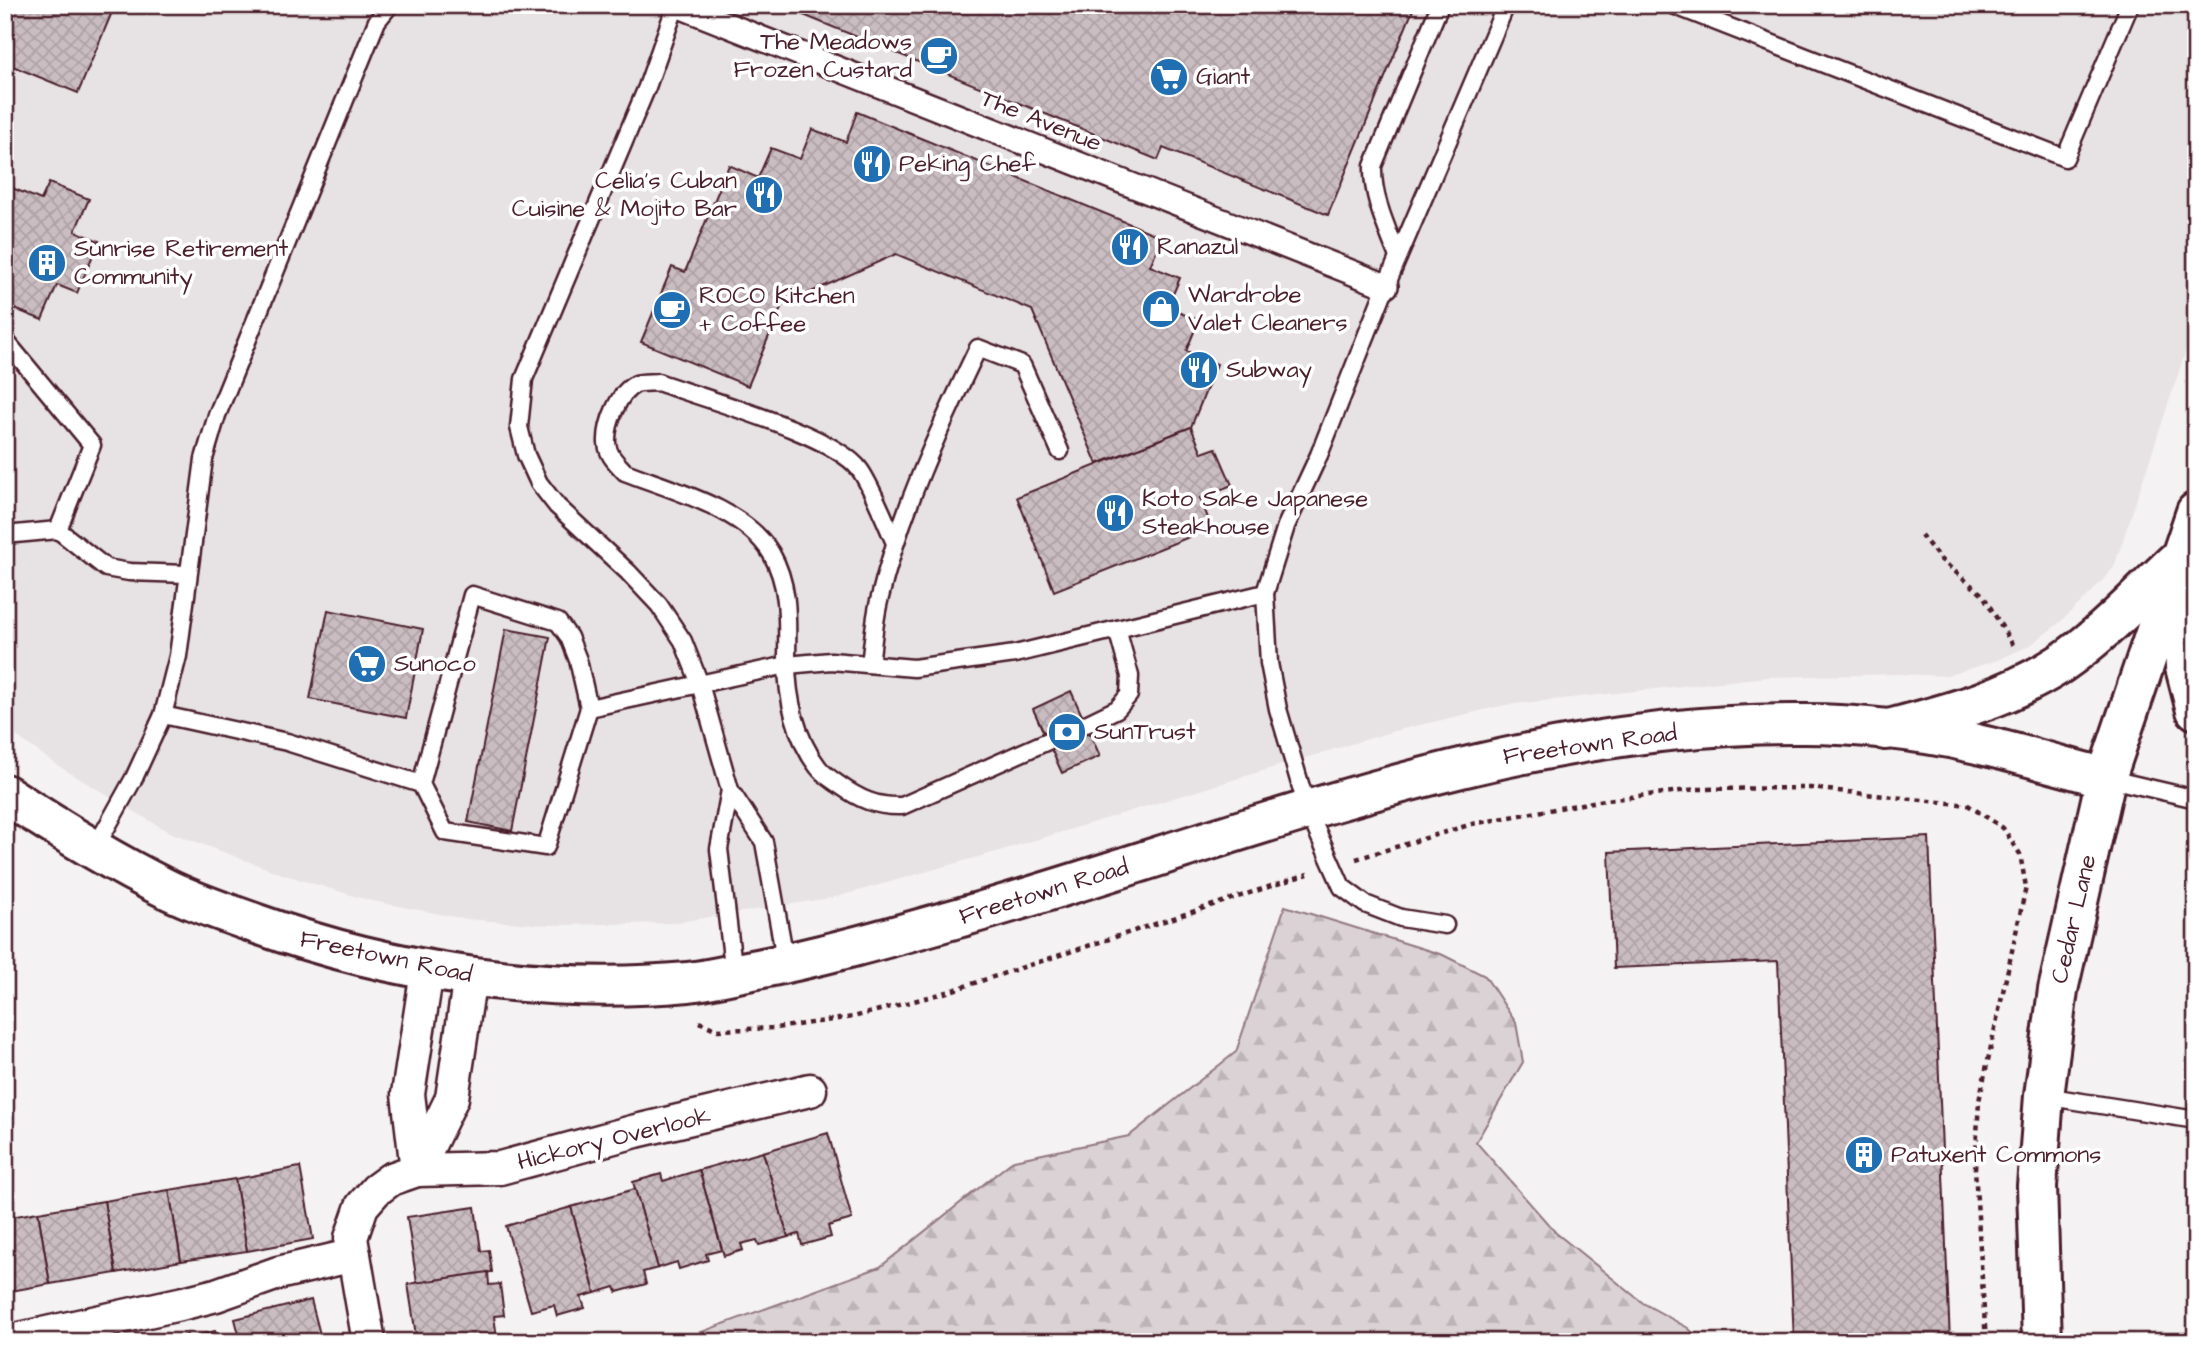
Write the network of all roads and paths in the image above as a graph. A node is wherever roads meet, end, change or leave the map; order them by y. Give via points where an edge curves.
1 (390, 5) edge
2 (677, 5) edge
3 (1440, 5) edge
4 (1506, 5) edge
5 (1673, 5) edge
6 (2130, 5) edge
7 (1398, 257) junction
8 (1386, 286) junction
9 (5, 340) edge
10 (1060, 451) dead end
11 (2196, 512) edge
12 (58, 530) junction
13 (5, 535) edge
14 (1922, 535) dead end
15 (895, 543) junction
16 (2181, 556) junction
17 (187, 573) junction
18 (1265, 593) junction
19 (1117, 629) junction
20 (2020, 657) dead end
21 (870, 664) junction
22 (787, 665) junction
23 (700, 684) junction
24 (589, 708) junction
25 (2196, 710) edge
26 (163, 715) junction
27 (1086, 724) dead end
28 (1885, 730) junction
29 (1048, 741) dead end
30 (2106, 778) junction
31 (421, 784) junction
32 (730, 790) junction
33 (5, 794) edge
34 (2196, 799) edge
35 (1308, 811) junction
36 (94, 850) junction
37 (1355, 860) dead end
38 (1317, 872) dead end
39 (1445, 925) dead end
40 (786, 964) junction
41 (427, 971) junction
42 (734, 974) junction
43 (470, 976) junction
44 (699, 1022) dead end
45 (810, 1090) dead end
46 (2044, 1096) junction
47 (2196, 1120) edge
48 (416, 1170) junction
49 (354, 1255) junction
50 (15, 1340) edge
51 (369, 1342) edge
52 (1986, 1342) edge
53 (2042, 1342) edge

1 - 17 lane via 377,21 217,415 204,459
2 - 8 street, The Avenue
2 - 23 lane via 524,379 519,427 539,483 659,605 683,641
3 - 7 lane via 1373,166 1376,196
4 - 7 lane
5 - 6 lane via 2065,158
7 - 8 lane
8 - 18 lane via 1286,526
9 - 12 lane via 92,445
10 - 15 lane via 1022,365 978,348
11 - 16 street, Cedar Lane
12 - 13 lane
12 - 17 lane via 106,568
14 - 20 path via 1940,559 1983,595
15 - 21 lane via 878,603
15 - 22 lane via 860,470 843,454 809,436 658,382 636,383 621,396 607,444 619,466 726,512 751,529 771,553 789,610
16 - 25 street via 2185,667
16 - 28 street via 2061,663 2002,695
16 - 30 street, Cedar Lane
17 - 26 lane via 178,656
18 - 19 lane
18 - 35 lane via 1271,674
19 - 21 lane via 961,662 914,668
19 - 27 lane via 1130,676 1129,695 1117,709
21 - 22 lane
22 - 23 lane
22 - 29 lane via 795,722 806,749 819,770 862,800 902,806
23 - 24 lane
23 - 32 lane
24 - 31 lane via 546,847 445,832
24 - 31 lane via 578,660 558,621 472,595
26 - 31 lane via 287,742
26 - 36 lane
28 - 30 street, Freetown Road via 1963,740
28 - 35 street, Freetown Road via 1807,724 1607,738 1484,761
30 - 34 lane
30 - 46 street, Cedar Lane via 2058,990
32 - 40 lane via 764,842
32 - 42 lane via 719,849
33 - 36 street, Freetown Road
35 - 39 lane via 1342,887 1365,904 1401,918
35 - 40 street, Freetown Road via 1015,902
36 - 41 street, Freetown Road via 169,890 239,918 313,944
37 - 52 path via 1472,824 1698,789 1810,788 1968,805 2003,828 2020,854 2025,887 1979,1101 1975,1169
38 - 44 path via 944,993 853,1017 776,1028 718,1030
40 - 42 street, Freetown Road
41 - 43 street, Freetown Road
41 - 48 street via 408,1094
42 - 43 street, Freetown Road via 625,986
43 - 48 street via 452,1098
45 - 48 street, Hickory Overlook via 500,1168
46 - 47 lane
46 - 53 street, Cedar Lane via 2037,1186
48 - 49 street, Hickory Overlook via 391,1179 362,1206 351,1238
49 - 50 street via 184,1303
49 - 51 street, Hickory Overlook

